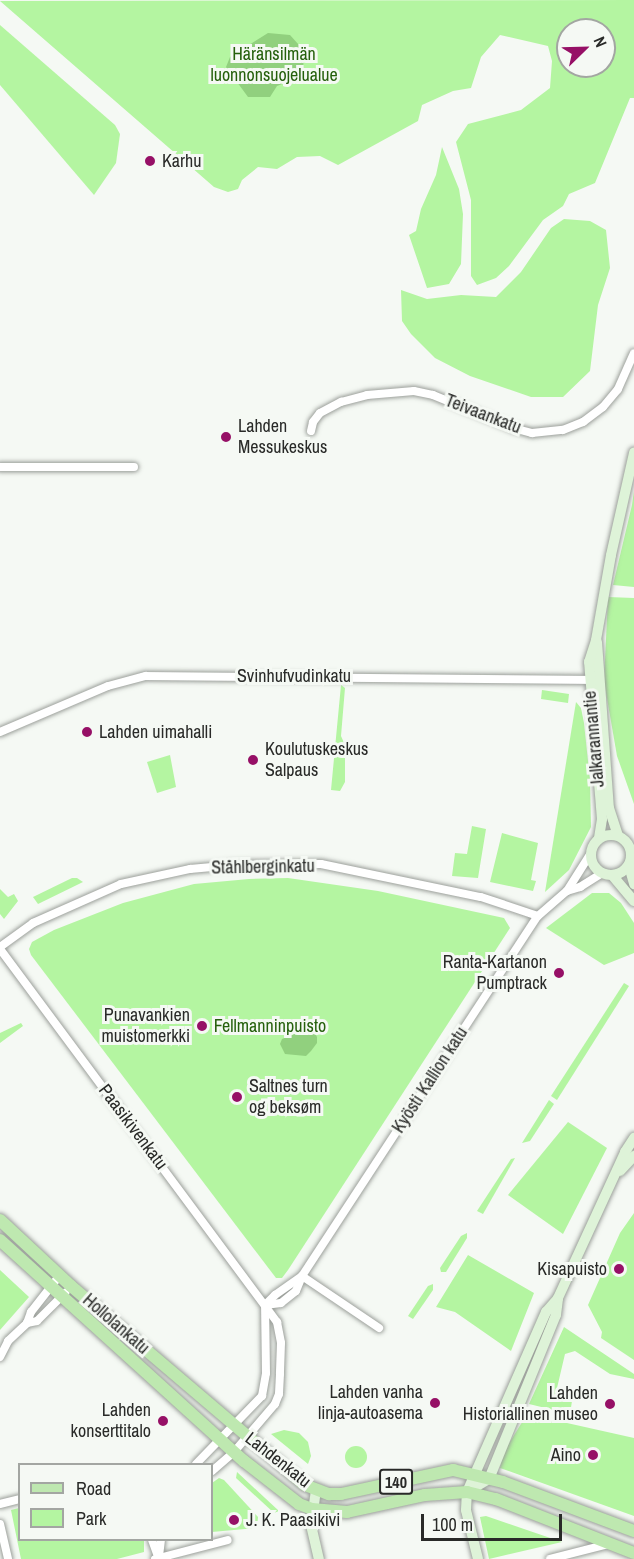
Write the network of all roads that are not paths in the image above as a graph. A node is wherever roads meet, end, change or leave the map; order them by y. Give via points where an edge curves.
1 (634, 353) edge
2 (311, 431) dead end
3 (634, 453) edge
4 (0, 467) edge
5 (134, 467) dead end
6 (594, 680) junction
7 (0, 732) edge
8 (618, 835) junction
9 (599, 838) junction
10 (591, 853) junction
11 (629, 866) junction
12 (607, 874) junction
13 (634, 884) edge
14 (567, 891) junction
15 (634, 901) edge
16 (538, 916) junction
17 (0, 948) edge
18 (634, 1138) edge
19 (634, 1156) edge
20 (616, 1175) junction
21 (0, 1220) edge
22 (0, 1240) edge
23 (60, 1275) junction
24 (302, 1276) junction
25 (71, 1286) junction
26 (51, 1287) junction
27 (62, 1297) junction
28 (558, 1298) junction
29 (265, 1305) junction
30 (27, 1323) junction
31 (379, 1328) dead end
32 (4, 1343) edge
33 (0, 1357) edge
34 (234, 1426) junction
35 (247, 1436) junction
36 (222, 1440) junction
37 (234, 1452) junction
38 (197, 1463) edge
39 (213, 1470) edge
40 (476, 1474) junction
41 (489, 1479) junction
42 (316, 1490) junction
43 (467, 1492) junction
44 (18, 1500) edge
45 (0, 1504) edge
46 (312, 1509) junction
47 (0, 1524) edge
48 (634, 1531) edge
49 (228, 1540) dead end
50 (153, 1541) edge
51 (161, 1541) edge
52 (609, 1544) junction
53 (634, 1553) edge
54 (158, 1558) edge
55 (8, 1559) edge
56 (319, 1559) edge
57 (478, 1559) edge
58 (550, 1559) edge

1 - 2 street, Teivaankatu via 618,389 603,406 583,422 563,430 532,433 414,391 341,402 320,413
3 - 6 main road, Jalkarannantie via 596,640 588,662
4 - 5 street
6 - 7 street, Svinhufvudinkatu via 146,676 108,686
6 - 8 main road, Jalkarannantie via 609,808
6 - 9 main road, Jalkarannantie via 602,819
8 - 9 main road
8 - 11 main road via 630,846
9 - 10 main road
10 - 12 main road via 594,865
10 - 14 street, Kyösti Kallion katu
11 - 12 main road via 621,873
11 - 13 main road
12 - 14 street, Kyösti Kallion katu
12 - 15 main road
14 - 16 street, Kyösti Kallion katu
16 - 17 street, Ståhlberginkatu via 481,897 321,864 234,865 190,869 121,884 33,923
16 - 24 street, Kyösti Kallion katu
17 - 29 street, Paasikivenkatu
18 - 20 main road
19 - 20 main road
20 - 28 main road
21 - 23 main road, Hollolankatu / 140
22 - 26 main road, Hollolankatu
23 - 25 main road, Hollolankatu / 140
23 - 26 street
24 - 29 street, Kyösti Kallion katu via 296,1291 287,1299 277,1305
24 - 31 street
25 - 27 street
25 - 34 main road, Hollolankatu / 140
26 - 27 main road, Hollolankatu
26 - 30 street
27 - 30 street via 37,1321
27 - 36 main road, Hollolankatu
28 - 40 main road via 546,1312
28 - 41 main road via 556,1315
29 - 34 street via 266,1385 262,1396
29 - 35 street, Paasikivenkatu via 278,1322 279,1394
30 - 32 street
32 - 33 street
34 - 35 main road, Lahdenkatu / 140
34 - 36 street
35 - 37 street, Paasikivenkatu
35 - 42 main road, Lahdenkatu / 140
36 - 37 main road, Lahdenkatu
36 - 38 street
37 - 39 street, Paasikivenkatu
37 - 46 main road, Lahdenkatu via 295,1501
40 - 41 main road, Lahdenkatu / 140
40 - 42 main road, Lahdenkatu / 140 via 453,1470 352,1492 329,1494
40 - 43 main road
41 - 43 main road
41 - 48 main road, Lahdenkatu / 140
42 - 46 main road
43 - 46 main road, Lahdenkatu / 140 via 425,1495 347,1512
43 - 52 main road, Lahdenkatu / 140 via 496,1499
43 - 57 main road via 466,1510
44 - 45 street
46 - 56 main road via 311,1526
47 - 55 street
49 - 54 street
50 - 54 street
51 - 54 street
52 - 53 main road, Lahdenkatu / 140
52 - 58 street

